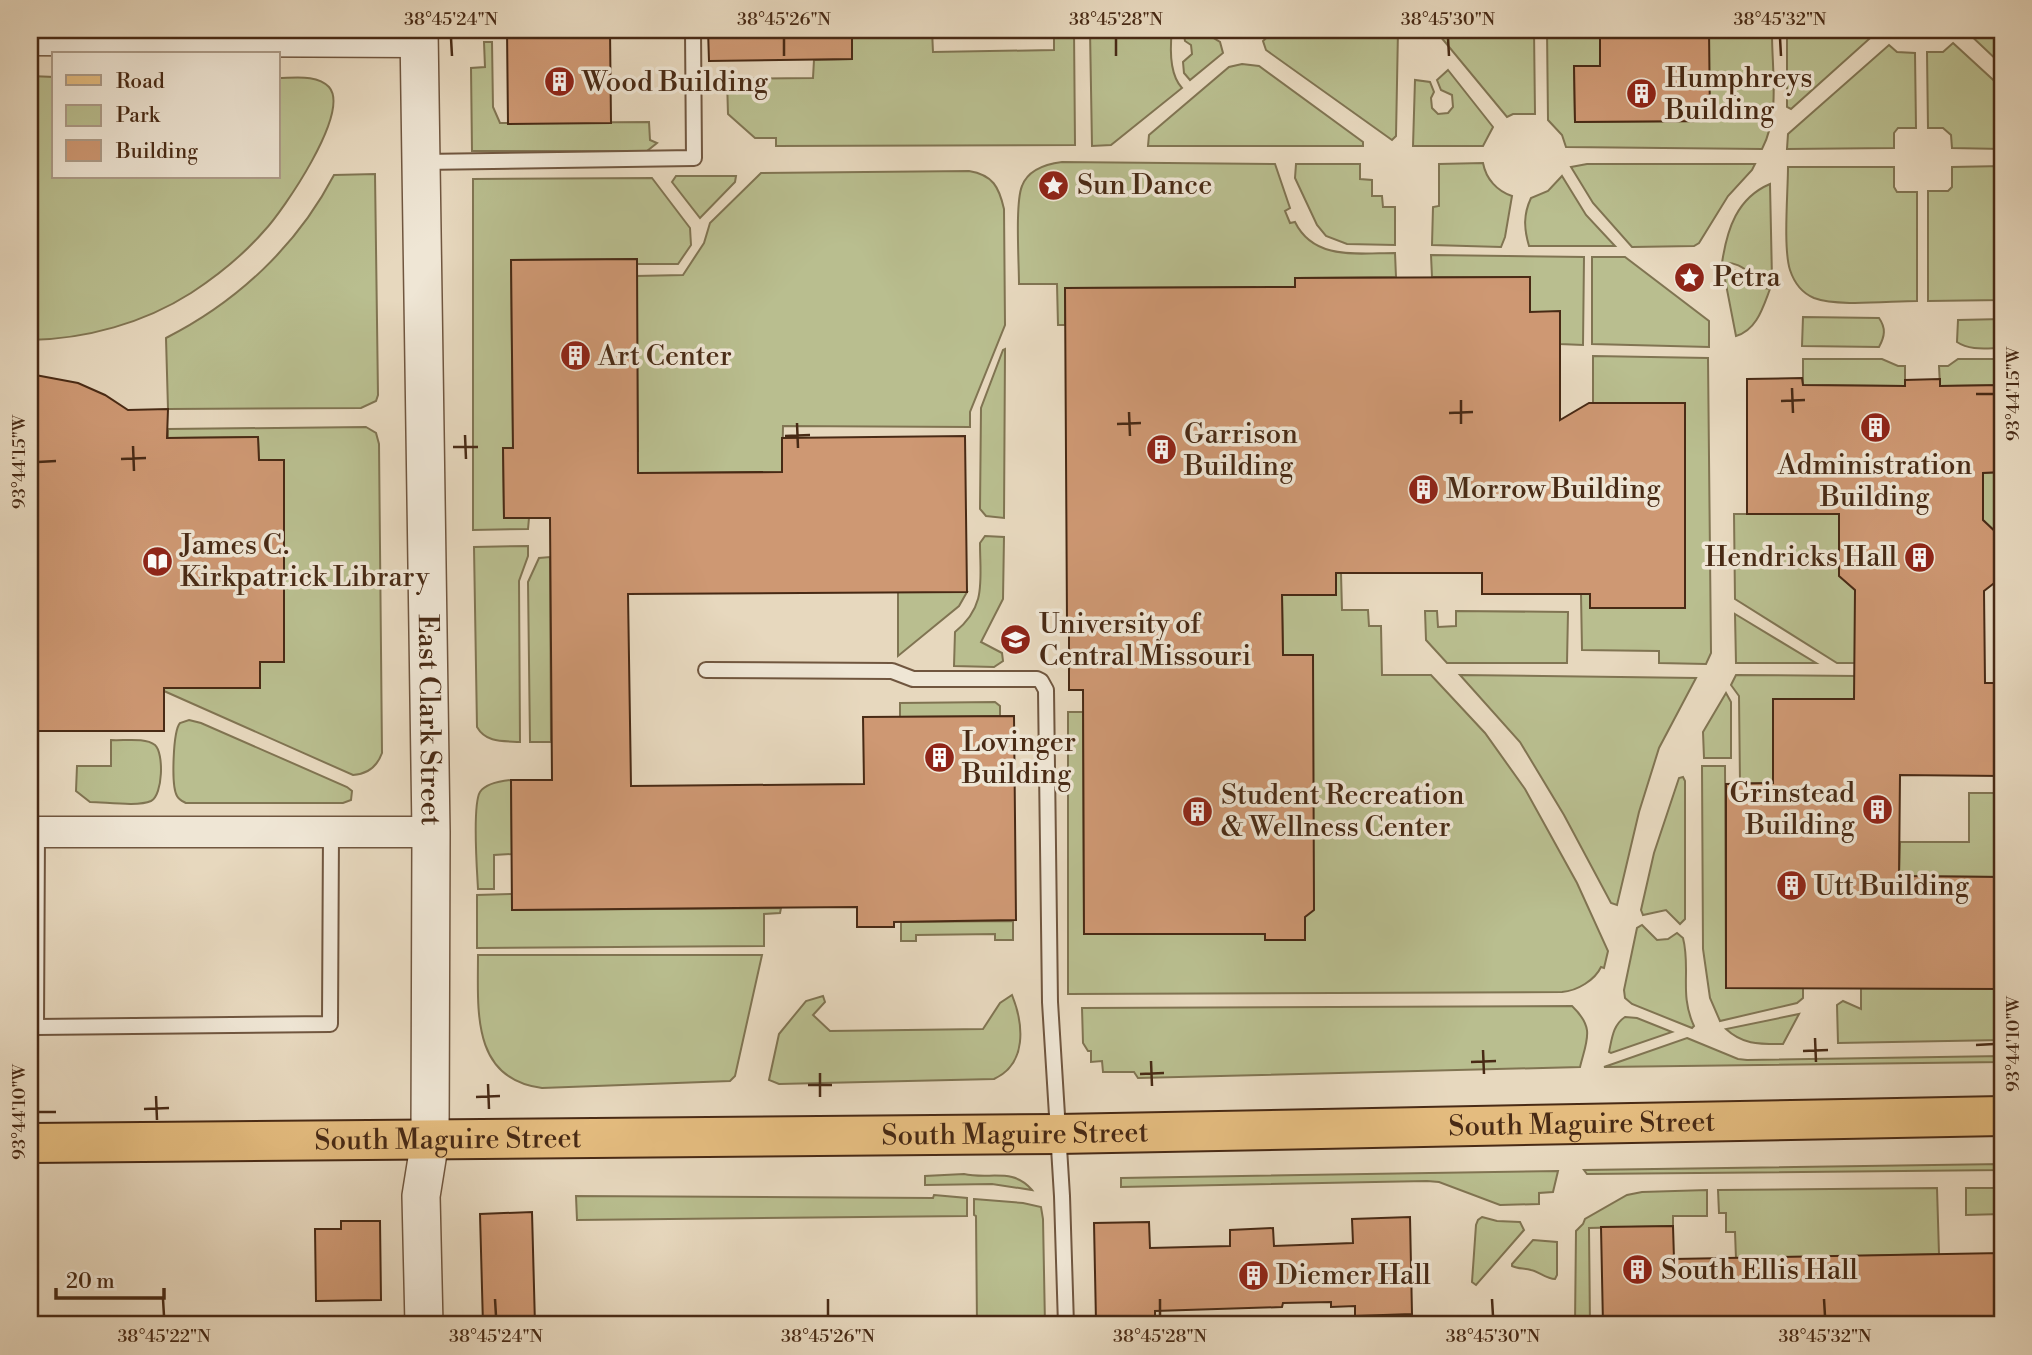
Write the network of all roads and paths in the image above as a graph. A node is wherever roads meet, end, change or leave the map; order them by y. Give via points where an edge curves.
1 (693, 30) edge
2 (419, 36) edge
3 (30, 40) edge
4 (421, 162) junction
5 (706, 670) dead end
6 (33, 832) edge
7 (331, 832) junction
8 (431, 832) junction
9 (2002, 1116) edge
10 (1058, 1134) junction
11 (429, 1140) junction
12 (30, 1143) edge
13 (424, 1325) edge
14 (1066, 1325) edge

1 - 4 lane via 694,158
2 - 3 street
2 - 4 street, East Clark Street
4 - 8 street, East Clark Street
5 - 10 lane via 892,671 913,679 1041,681 1046,690 1050,1002
6 - 7 street
6 - 7 lane via 36,1027 330,1024
7 - 8 street
8 - 11 street, East Clark Street
9 - 10 main road, South Maguire Street
10 - 11 main road, South Maguire Street
10 - 14 lane
11 - 12 main road, South Maguire Street
11 - 13 street, East Clark Street via 421,1196

